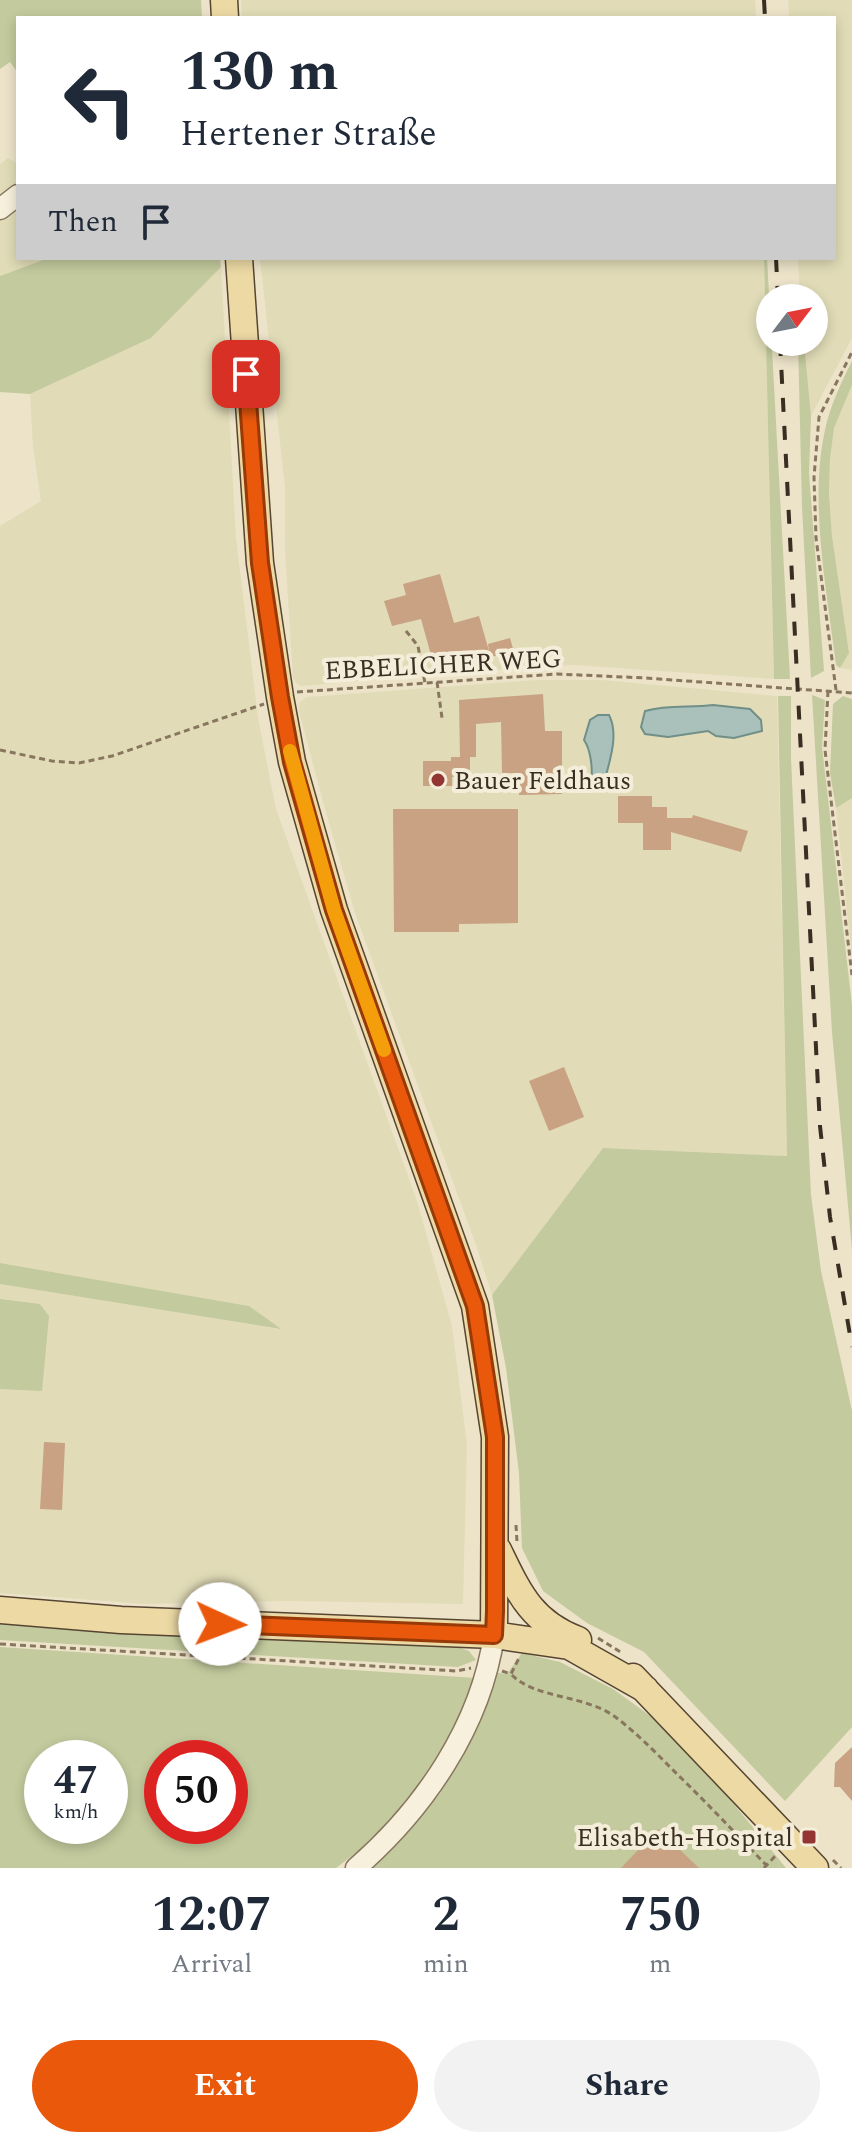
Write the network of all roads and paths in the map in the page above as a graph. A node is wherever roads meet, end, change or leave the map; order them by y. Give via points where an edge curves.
1 (16, 197) edge
2 (0, 209) edge
3 (239, 260) edge
4 (852, 352) edge
5 (406, 631) dead end
6 (437, 682) junction
7 (425, 683) junction
8 (828, 691) junction
9 (836, 691) junction
10 (852, 693) edge
11 (280, 697) junction
12 (442, 718) dead end
13 (0, 750) edge
14 (852, 975) edge
15 (516, 1520) dead end
16 (506, 1547) junction
17 (0, 1610) edge
18 (494, 1635) junction
19 (522, 1639) junction
20 (0, 1644) edge
21 (490, 1669) junction
22 (511, 1674) junction
23 (645, 1689) junction
24 (361, 1867) edge
25 (766, 1867) edge
26 (815, 1868) edge

1 - 2 street
3 - 11 main road via 260,563
4 - 9 path via 819,417 814,477 816,538
5 - 7 path via 418,646
6 - 7 path, EBBELICHER WEG
6 - 8 path, EBBELICHER WEG via 557,674
6 - 12 path
7 - 11 path, EBBELICHER WEG
8 - 9 path, EBBELICHER WEG
8 - 14 path via 825,750
9 - 10 path, EBBELICHER WEG
11 - 13 path, EBBELICHER WEG via 142,747 79,763
11 - 16 main road via 292,762 334,910 475,1306
15 - 16 path
16 - 18 main road
16 - 23 main road via 531,1611 559,1632 620,1662
17 - 18 main road
18 - 19 main road
18 - 21 street
19 - 22 path
19 - 23 main road via 569,1646
20 - 21 path
21 - 22 path
21 - 24 street via 458,1741 423,1799
22 - 25 path via 532,1689 592,1704 614,1717
23 - 26 main road

